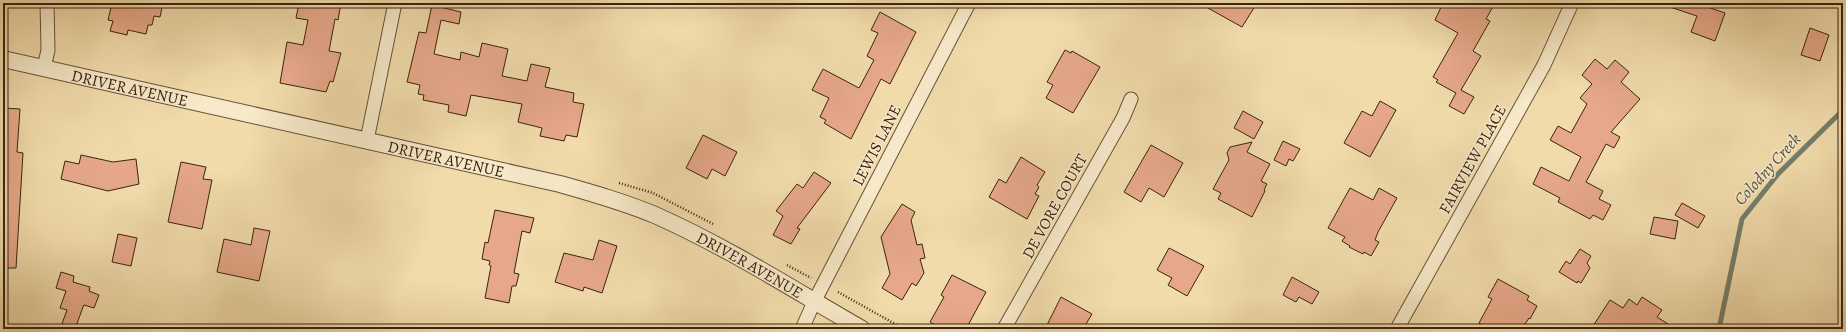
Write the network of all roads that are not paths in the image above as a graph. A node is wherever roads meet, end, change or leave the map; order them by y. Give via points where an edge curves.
1 (47, 3) edge
2 (395, 3) edge
3 (969, 3) edge
4 (1572, 3) edge
5 (3, 59) edge
6 (44, 68) junction
7 (1131, 99) dead end
8 (367, 140) junction
9 (814, 302) junction
10 (802, 329) edge
11 (862, 329) edge
12 (1004, 329) edge
13 (1397, 329) edge

1 - 6 street via 48,50
2 - 8 street
3 - 9 street, LEWIS LANE
4 - 13 street, FAIRVIEW PLACE via 1544,65
5 - 6 street, DRIVER AVENUE
6 - 8 street, DRIVER AVENUE
7 - 12 street, DE VORE COURT via 1123,118
8 - 9 street, DRIVER AVENUE via 560,184 617,201 729,252
9 - 10 street, LEWIS LANE
9 - 11 street, DRIVER AVENUE

